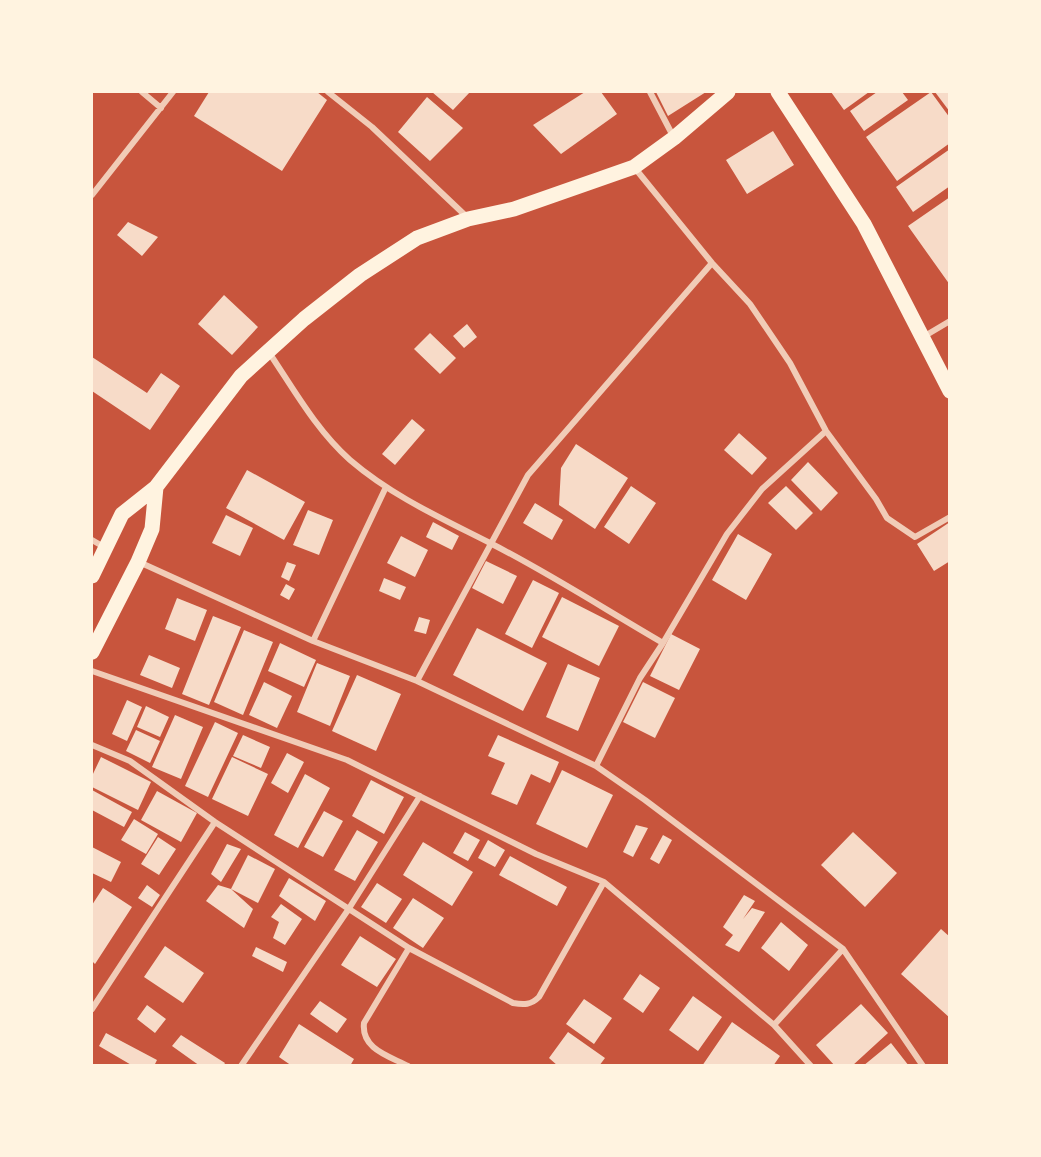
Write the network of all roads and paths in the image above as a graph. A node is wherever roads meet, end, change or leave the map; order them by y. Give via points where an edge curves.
1 (142, 92) edge
2 (173, 92) edge
3 (328, 92) edge
4 (650, 92) edge
5 (728, 92) edge
6 (778, 92) edge
7 (161, 108) junction
8 (674, 138) junction
9 (634, 166) junction
10 (92, 195) edge
11 (468, 219) junction
12 (712, 264) junction
13 (950, 321) edge
14 (923, 338) junction
15 (268, 351) junction
16 (950, 391) edge
17 (826, 430) junction
18 (156, 487) junction
19 (386, 487) junction
20 (950, 517) edge
21 (491, 543) junction
22 (98, 544) edge
23 (138, 562) junction
24 (92, 576) edge
25 (313, 641) junction
26 (663, 643) junction
27 (92, 652) edge
28 (92, 671) edge
29 (417, 681) junction
30 (92, 745) edge
31 (596, 766) junction
32 (420, 796) junction
33 (214, 822) junction
34 (604, 882) junction
35 (348, 910) junction
36 (409, 948) junction
37 (843, 949) junction
38 (92, 1009) edge
39 (774, 1025) junction
40 (241, 1065) edge
41 (408, 1065) edge
42 (812, 1065) edge
43 (923, 1065) edge

1 - 7 street
2 - 7 street
3 - 11 street via 372,127
4 - 8 street
5 - 8 main road
6 - 14 main road via 864,224
7 - 10 street
8 - 9 main road
9 - 11 main road via 514,209
9 - 12 street
11 - 15 main road via 417,238 360,275
12 - 17 street via 750,304
12 - 21 street via 528,475
13 - 14 street
14 - 16 main road
15 - 18 main road via 242,376
15 - 19 street via 318,425 349,459
17 - 20 street via 886,518 915,537
17 - 26 street via 762,489 727,534
18 - 22 main road via 122,514
18 - 23 main road via 152,530
19 - 21 street via 436,518
19 - 25 street
21 - 26 street
21 - 29 street
22 - 24 main road
23 - 25 street
23 - 27 main road
25 - 29 street
26 - 31 street via 640,678
28 - 32 street via 347,760
29 - 31 street
30 - 33 street via 130,760
31 - 37 street
32 - 34 street via 536,854
32 - 35 street
33 - 35 street
33 - 38 street
34 - 36 street via 534,1002 513,1003
34 - 39 street
35 - 36 street
35 - 40 street
36 - 41 street via 364,1023 363,1032 375,1049
37 - 39 street
37 - 43 street
39 - 42 street

